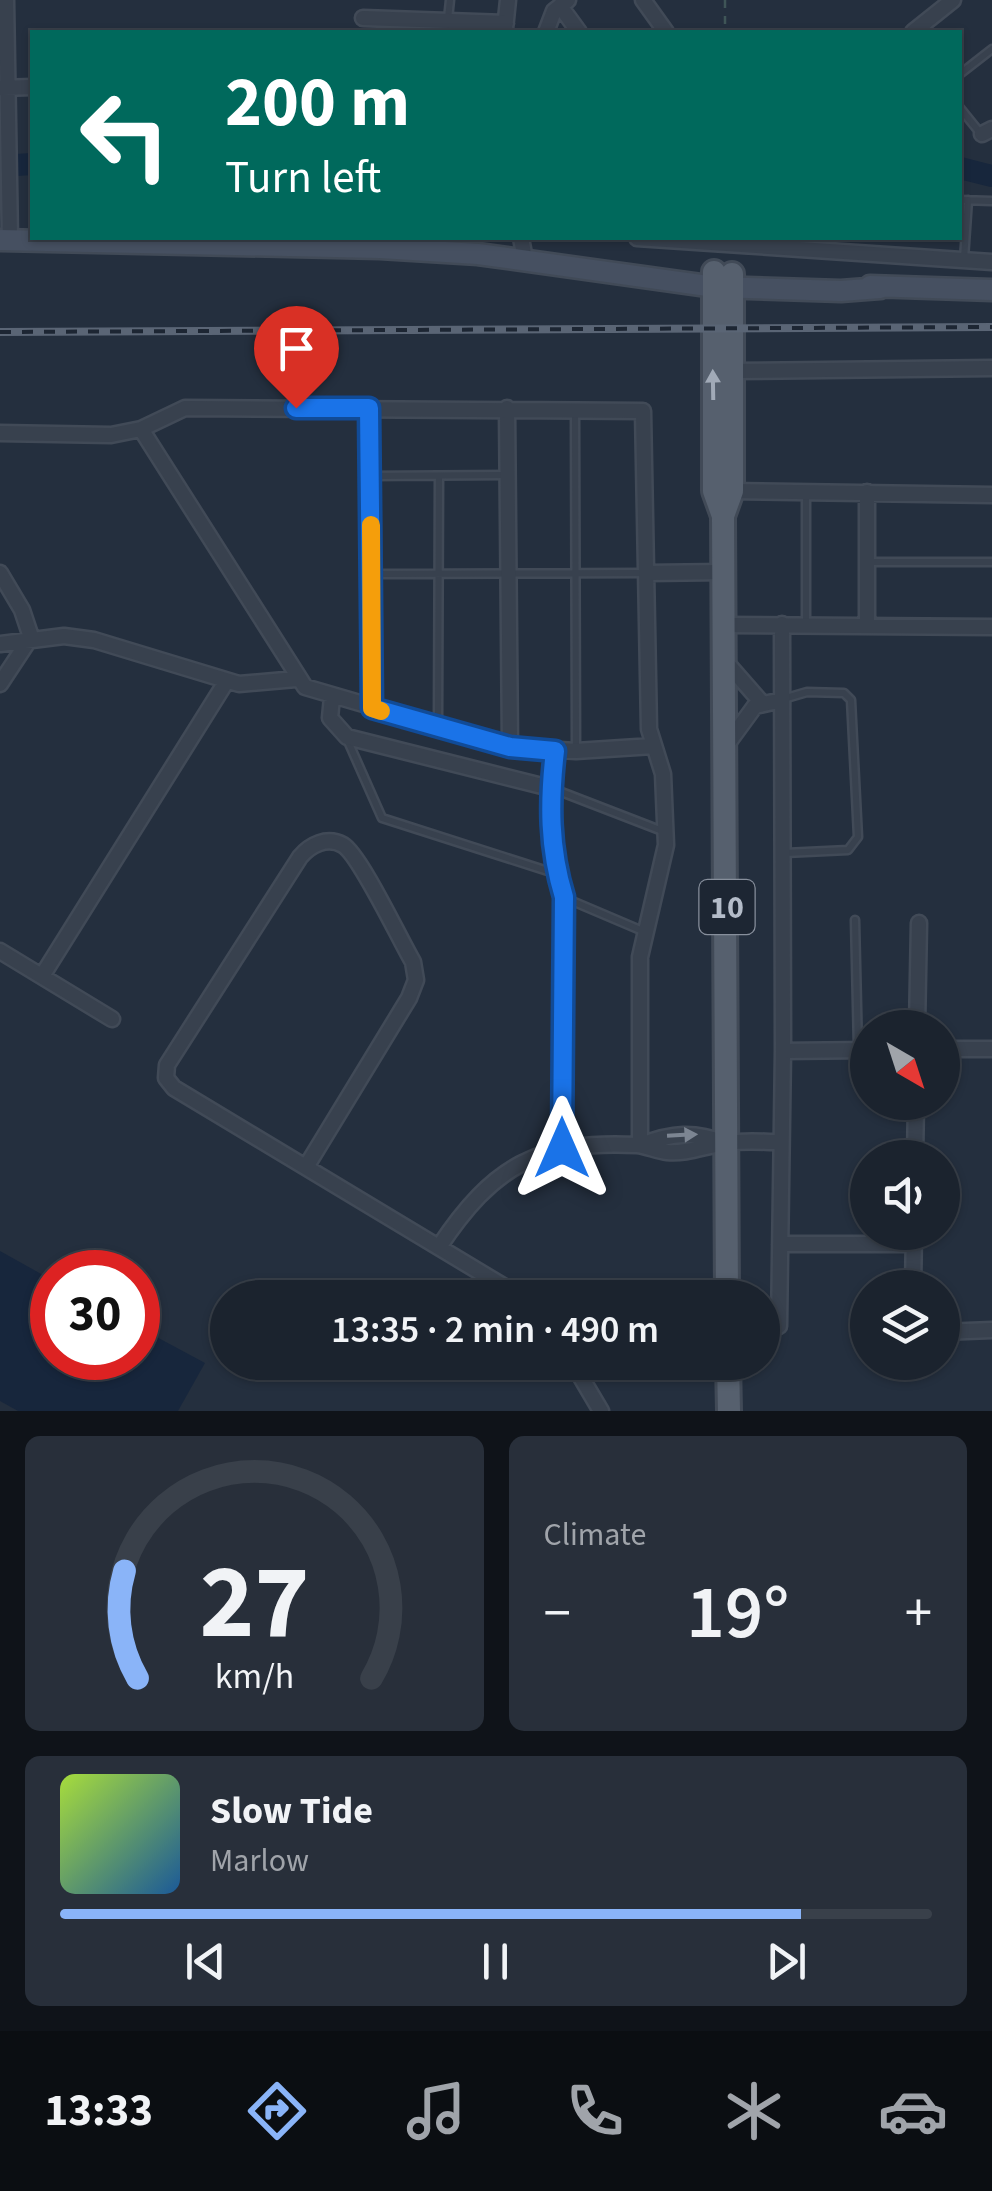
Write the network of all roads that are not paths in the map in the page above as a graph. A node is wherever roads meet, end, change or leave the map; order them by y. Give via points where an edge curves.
1 (6, 0) edge
2 (395, 0) edge
3 (450, 0) edge
4 (508, 0) edge
5 (643, 0) edge
6 (953, 0) edge
7 (564, 3) edge
8 (363, 18) dead end
9 (394, 20) junction
10 (448, 21) junction
11 (505, 28) edge
12 (546, 30) edge
13 (577, 30) edge
14 (665, 30) edge
15 (916, 30) edge
16 (992, 49) edge
17 (962, 72) edge
18 (4, 88) edge
19 (30, 88) edge
20 (962, 110) edge
21 (987, 132) edge
22 (964, 200) edge
23 (992, 201) edge
24 (5, 240) edge
25 (521, 240) edge
26 (704, 240) edge
27 (773, 242) edge
28 (525, 259) junction
29 (964, 260) junction
30 (992, 262) edge
31 (723, 280) junction
32 (992, 290) edge
33 (992, 368) edge
34 (732, 371) junction
35 (369, 408) junction
36 (507, 408) junction
37 (575, 408) junction
38 (141, 428) junction
39 (0, 434) edge
40 (508, 475) junction
41 (370, 476) junction
42 (439, 476) junction
43 (723, 491) junction
44 (867, 492) junction
45 (806, 493) junction
46 (992, 495) edge
47 (867, 562) junction
48 (992, 562) edge
49 (723, 572) junction
50 (574, 573) junction
51 (648, 573) junction
52 (0, 574) edge
53 (371, 574) junction
54 (439, 574) junction
55 (508, 574) junction
56 (782, 624) junction
57 (806, 624) junction
58 (724, 625) junction
59 (866, 625) junction
60 (992, 627) edge
61 (31, 637) junction
62 (0, 644) edge
63 (724, 659) junction
64 (296, 679) junction
65 (226, 682) junction
66 (0, 684) edge
67 (332, 697) junction
68 (782, 700) junction
69 (761, 702) junction
70 (372, 708) junction
71 (438, 727) junction
72 (347, 737) junction
73 (653, 746) junction
74 (510, 747) junction
75 (725, 749) junction
76 (555, 751) junction
77 (576, 751) junction
78 (550, 788) junction
79 (666, 833) junction
80 (785, 853) junction
81 (557, 874) junction
82 (564, 897) junction
83 (855, 920) dead end
84 (919, 923) dead end
85 (645, 932) junction
86 (0, 951) edge
87 (42, 976) junction
88 (861, 1010) edge
89 (917, 1010) edge
90 (112, 1019) dead end
91 (960, 1049) edge
92 (992, 1049) edge
93 (850, 1050) edge
94 (783, 1051) junction
95 (725, 1142) junction
96 (780, 1142) junction
97 (640, 1145) junction
98 (562, 1148) junction
99 (306, 1167) junction
100 (850, 1241) edge
101 (780, 1244) junction
102 (440, 1248) junction
103 (493, 1280) edge
104 (727, 1280) edge
105 (780, 1280) edge
106 (992, 1330) edge
107 (960, 1331) edge
108 (582, 1380) edge
109 (728, 1380) edge
110 (600, 1411) edge
111 (728, 1411) edge

1 - 18 street
2 - 9 street
3 - 10 lane
4 - 11 street
5 - 14 street
6 - 15 street
7 - 12 street
7 - 13 street
8 - 9 street
9 - 10 street
10 - 11 street
16 - 17 lane
18 - 19 street
18 - 24 street
20 - 21 lane
22 - 23 lane
22 - 29 lane
24 - 28 main road via 380,248
25 - 28 street
26 - 27 street
27 - 29 street
28 - 31 main road
29 - 30 street
31 - 32 main road
31 - 34 main road, 10
43 -> 31 main road, 10
33 - 34 street
34 - 43 main road, 10
35 - 36 street
35 - 38 street via 185,408
35 - 41 street
36 - 37 street
36 - 40 street
37 - 50 lane
37 - 51 street via 636,408 645,414
38 - 39 street via 111,435
38 - 64 street
40 - 42 lane
40 - 55 street
41 - 42 lane
41 - 53 street
42 - 54 lane
43 - 45 street
43 - 49 main road, 10
44 - 45 street
44 - 46 street
44 - 47 street
45 - 57 lane
47 - 48 lane
47 - 59 street
49 - 51 street
49 - 58 main road, 10
50 - 51 lane
50 - 55 lane
50 - 77 lane
51 - 73 street
52 - 61 street
53 - 54 lane
53 - 70 street
54 - 55 lane
54 - 71 lane
55 - 74 street
56 - 57 street
56 - 58 street
56 - 68 street
57 - 59 street
58 - 63 main road, 10
59 - 60 street
61 - 62 street
61 - 65 street via 94,640
61 - 66 street
63 - 69 street
63 - 75 main road, 10
64 - 65 street
64 - 67 street
65 - 87 street
67 - 70 street
67 - 72 street via 332,724
68 - 69 street
68 - 80 street
68 - 80 lane via 807,692 844,693 850,700 858,837 848,850
69 - 75 street
70 - 71 street
71 - 74 street
72 - 78 street
72 - 81 lane via 382,818
73 - 77 street
73 - 79 street
74 - 76 street
75 - 95 main road, 10
76 - 77 street
76 - 78 street
78 - 79 lane
78 - 81 street
79 - 85 street
80 - 94 street
81 - 82 street
82 - 85 lane
82 - 98 street
83 - 88 lane
84 - 89 street
85 - 97 street
86 - 87 street
87 - 90 street
91 - 92 street
93 - 94 street
94 - 96 street
95 - 96 street
95 - 97 street via 667,1134
95 - 104 main road, 10
96 - 101 street
97 - 98 street
98 - 102 street via 531,1158 479,1192
99 - 99 street via 174,1088 165,1072 300,857 319,843 335,842 353,855 413,962 416,980
99 - 102 street
100 - 101 street
101 - 105 street
102 - 103 street
106 - 107 street
108 - 110 street
109 - 111 main road

